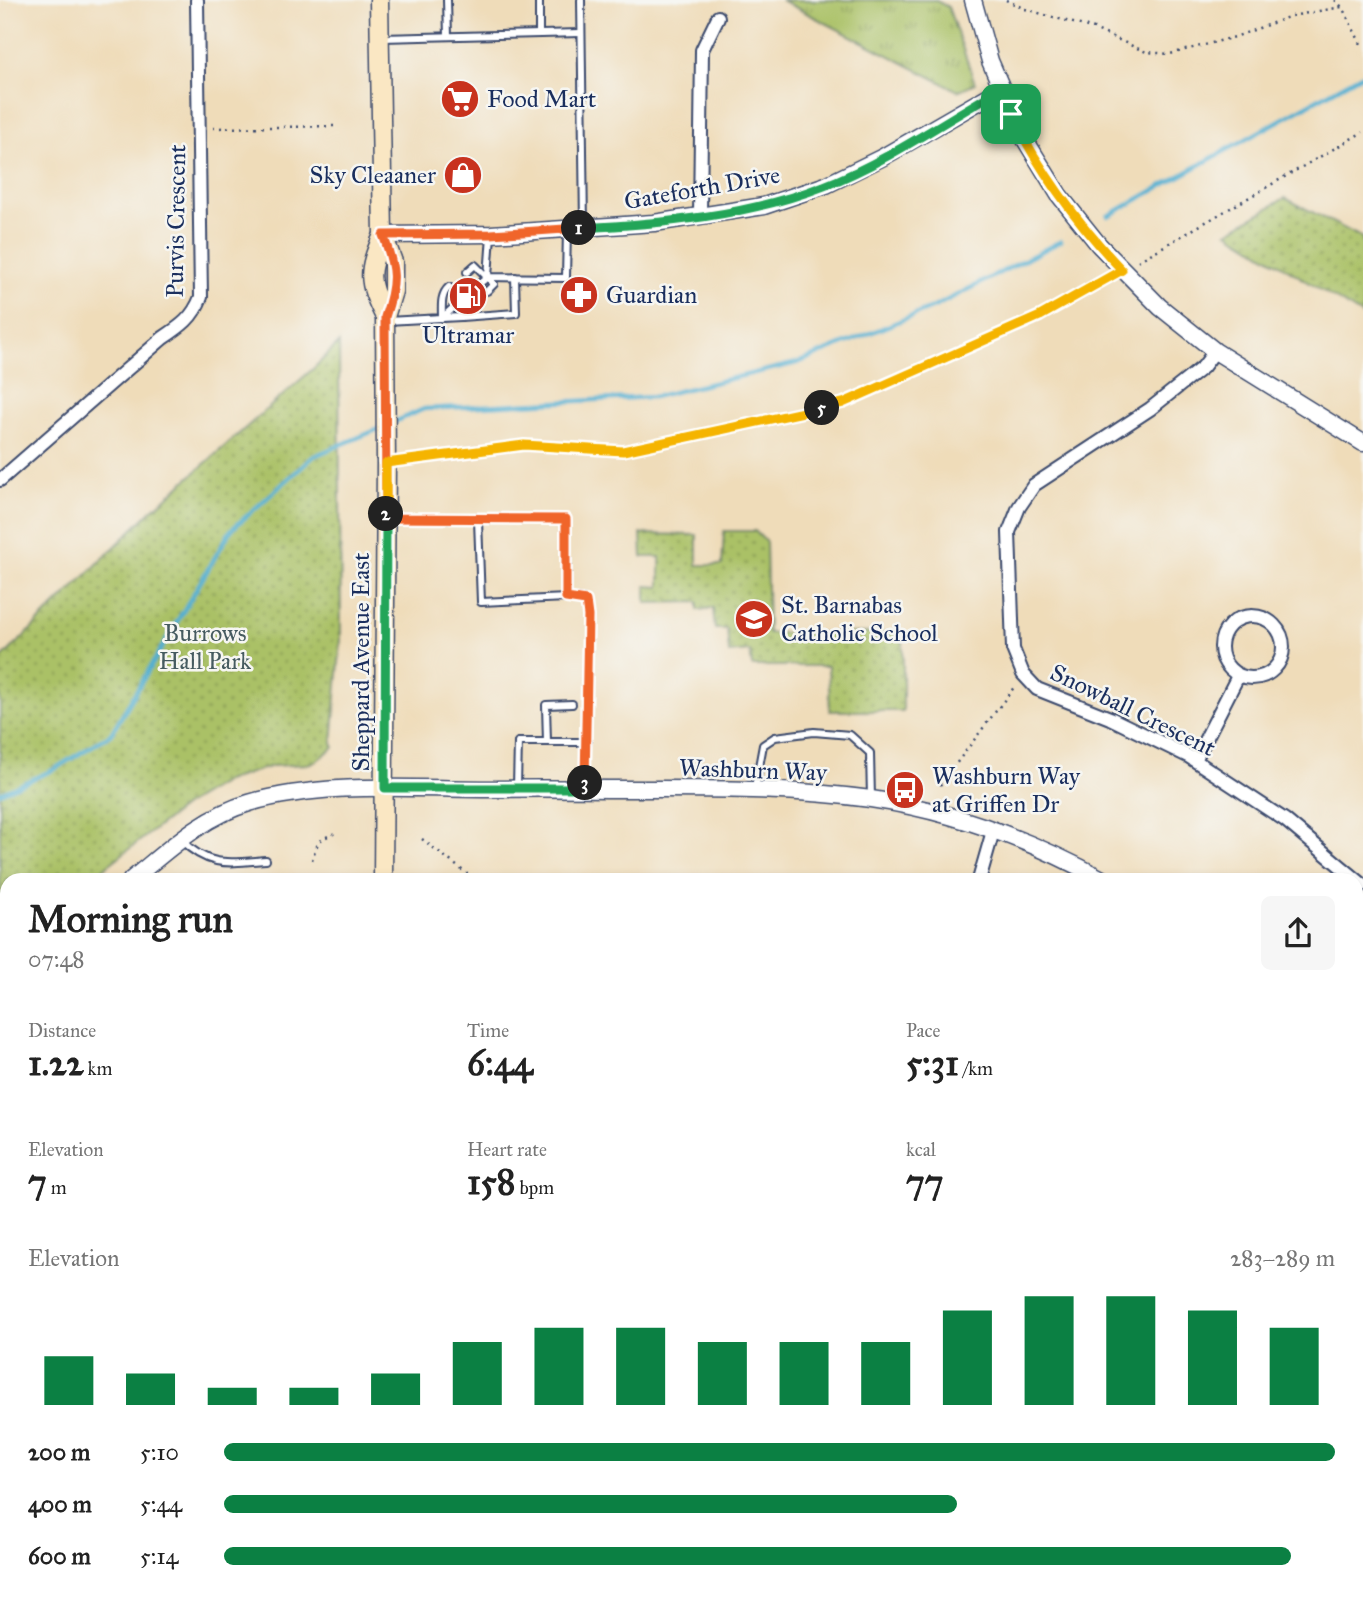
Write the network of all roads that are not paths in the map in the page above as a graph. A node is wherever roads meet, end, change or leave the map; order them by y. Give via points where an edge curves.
1 (197, 0) edge
2 (379, 0) edge
3 (447, 0) edge
4 (539, 0) edge
5 (581, 0) edge
6 (974, 0) edge
7 (718, 17) dead end
8 (582, 33) junction
9 (539, 34) junction
10 (447, 36) junction
11 (380, 38) junction
12 (1001, 89) junction
13 (700, 216) junction
14 (584, 228) junction
15 (567, 229) junction
16 (491, 234) junction
17 (383, 235) junction
18 (467, 272) dead end
19 (488, 277) junction
20 (515, 277) junction
21 (480, 284) dead end
22 (449, 287) dead end
23 (487, 291) dead end
24 (462, 300) dead end
25 (471, 308) dead end
26 (461, 317) junction
27 (442, 318) junction
28 (385, 319) junction
29 (1215, 351) junction
30 (1363, 443) edge
31 (0, 480) edge
32 (386, 518) junction
33 (478, 520) junction
34 (566, 598) junction
35 (1238, 676) junction
36 (572, 704) dead end
37 (547, 742) junction
38 (587, 742) junction
39 (1195, 760) junction
40 (385, 788) junction
41 (517, 788) junction
42 (585, 788) junction
43 (755, 789) junction
44 (871, 800) junction
45 (993, 831) junction
46 (181, 840) junction
47 (266, 860) dead end
48 (140, 873) edge
49 (383, 873) edge
50 (981, 873) edge
51 (1091, 873) edge
52 (1349, 873) edge

1 - 31 street, Purvis Crescent via 201,297 195,312
2 - 11 main road, Sheppard Avenue East
3 - 10 lane
4 - 9 lane
5 - 8 lane
6 - 12 street
7 - 13 street via 702,50
8 - 9 lane
8 - 14 lane
9 - 10 lane
10 - 11 lane
11 - 17 main road, Sheppard Avenue East
12 - 13 street, Gateforth Drive via 826,185 764,206
12 - 29 street via 1021,133 1098,245 1160,307
13 - 14 street, Gateforth Drive
14 - 15 street, Gateforth Drive
15 - 16 street, Gateforth Drive
15 - 20 lane via 566,278
16 - 17 street, Gateforth Drive
16 - 19 lane
17 - 28 main road, Sheppard Avenue East via 371,262 372,291
18 - 19 lane via 475,265
19 - 20 lane
19 - 21 lane
19 - 23 lane via 494,284
20 - 26 lane via 516,313
22 - 27 lane via 442,301
24 - 27 lane
25 - 26 lane
26 - 27 lane
27 - 28 lane
28 - 32 main road, Sheppard Avenue East
29 - 30 street
29 - 39 street, Snowball Crescent via 1203,367 1150,409 1034,485 1009,532 1013,649 1023,674 1037,689
32 - 33 lane
32 - 40 main road, Sheppard Avenue East
33 - 34 lane via 566,519
33 - 34 lane via 481,602
34 - 38 lane via 586,601
35 - 35 street via 1256,679 1272,672 1282,657 1283,639 1273,624 1257,616 1239,618 1226,630 1220,647 1225,664
35 - 39 street
36 - 37 lane via 546,705
37 - 38 lane
37 - 41 lane via 518,742
38 - 42 lane
39 - 52 street, Snowball Crescent via 1285,820
40 - 41 street, Washburn Way
40 - 46 street, Washburn Way via 312,791 248,803 195,828
40 - 49 main road, Sheppard Avenue East
41 - 42 street, Washburn Way
42 - 43 street, Washburn Way
43 - 44 street, Washburn Way
43 - 44 lane via 763,746 775,737 814,732 850,735 870,753
44 - 45 street, Washburn Way
45 - 50 street
45 - 51 street, Washburn Way
46 - 47 lane via 206,860
46 - 48 street, Washburn Way

